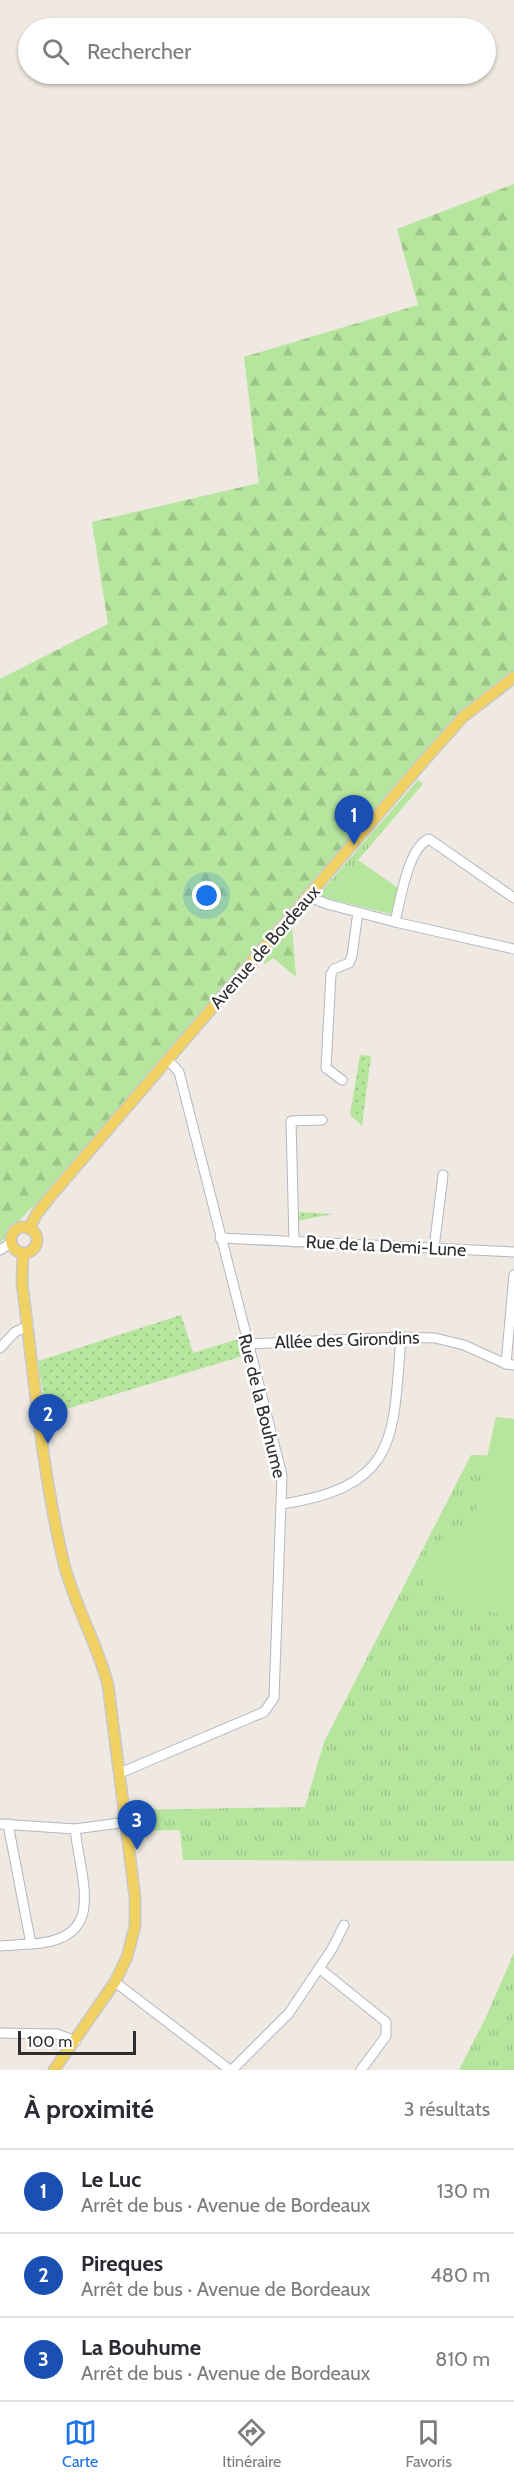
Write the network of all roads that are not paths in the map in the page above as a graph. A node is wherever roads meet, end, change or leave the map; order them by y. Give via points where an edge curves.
1 (514, 677) edge
2 (514, 686) edge
3 (449, 735) junction
4 (309, 897) junction
5 (514, 898) edge
6 (358, 912) junction
7 (395, 922) junction
8 (514, 950) edge
9 (168, 1059) junction
10 (342, 1080) dead end
11 (322, 1120) dead end
12 (443, 1175) dead end
13 (29, 1228) junction
14 (220, 1238) junction
15 (294, 1242) junction
16 (11, 1243) junction
17 (434, 1248) junction
18 (0, 1250) edge
19 (514, 1252) edge
20 (23, 1253) junction
21 (514, 1275) edge
22 (28, 1326) junction
23 (401, 1337) junction
24 (246, 1344) junction
25 (0, 1348) edge
26 (510, 1365) edge
27 (282, 1504) junction
28 (120, 1773) junction
29 (127, 1822) junction
30 (4, 1824) edge
31 (75, 1829) junction
32 (344, 1924) dead end
33 (31, 1944) junction
34 (0, 1946) edge
35 (319, 1968) junction
36 (115, 1982) junction
37 (0, 2033) edge
38 (76, 2041) junction
39 (54, 2070) edge
40 (231, 2070) edge
41 (361, 2070) edge

1 - 3 main road, Avenue de Bordeaux via 463,717
2 - 3 main road
3 - 4 main road, Avenue de Bordeaux
4 - 6 street
4 - 9 main road, Avenue de Bordeaux
5 - 7 street via 429,839 423,841 413,857
6 - 7 street
6 - 10 street via 352,956 331,974 326,1068
7 - 8 street
9 - 13 main road, Avenue de Bordeaux via 50,1197
9 - 14 street, Rue de la Bouhume via 179,1072
11 - 15 street via 291,1121
12 - 17 street
13 - 16 main road via 15,1231
13 - 20 main road via 36,1237 36,1245
14 - 15 street, Rue de la Demi-Lune
14 - 24 street, Rue de la Bouhume
15 - 17 street, Rue de la Demi-Lune
16 - 18 street
16 - 20 main road
17 - 19 street, Rue de la Demi-Lune
20 - 22 main road via 22,1283
21 - 26 street
22 - 25 street via 15,1332
22 - 28 main road via 56,1524 74,1599 108,1685
23 - 24 street, Allée des Girondins
23 - 26 street, Allée des Girondins via 435,1338
23 - 27 street via 393,1428 382,1456 366,1474 342,1489
24 - 27 street, Rue de la Bouhume via 282,1475
27 - 28 street, Rue de la Bouhume via 273,1698 264,1712
28 - 29 main road
29 - 31 street
29 - 36 main road via 136,1913 133,1936
30 - 31 street
30 - 33 street
31 - 33 street via 84,1901 82,1919 67,1937
32 - 35 street
33 - 34 street
35 - 40 street via 290,2013
35 - 41 street via 386,2022 386,2036
36 - 38 main road
36 - 40 street
37 - 38 street via 57,2034
38 - 39 main road

